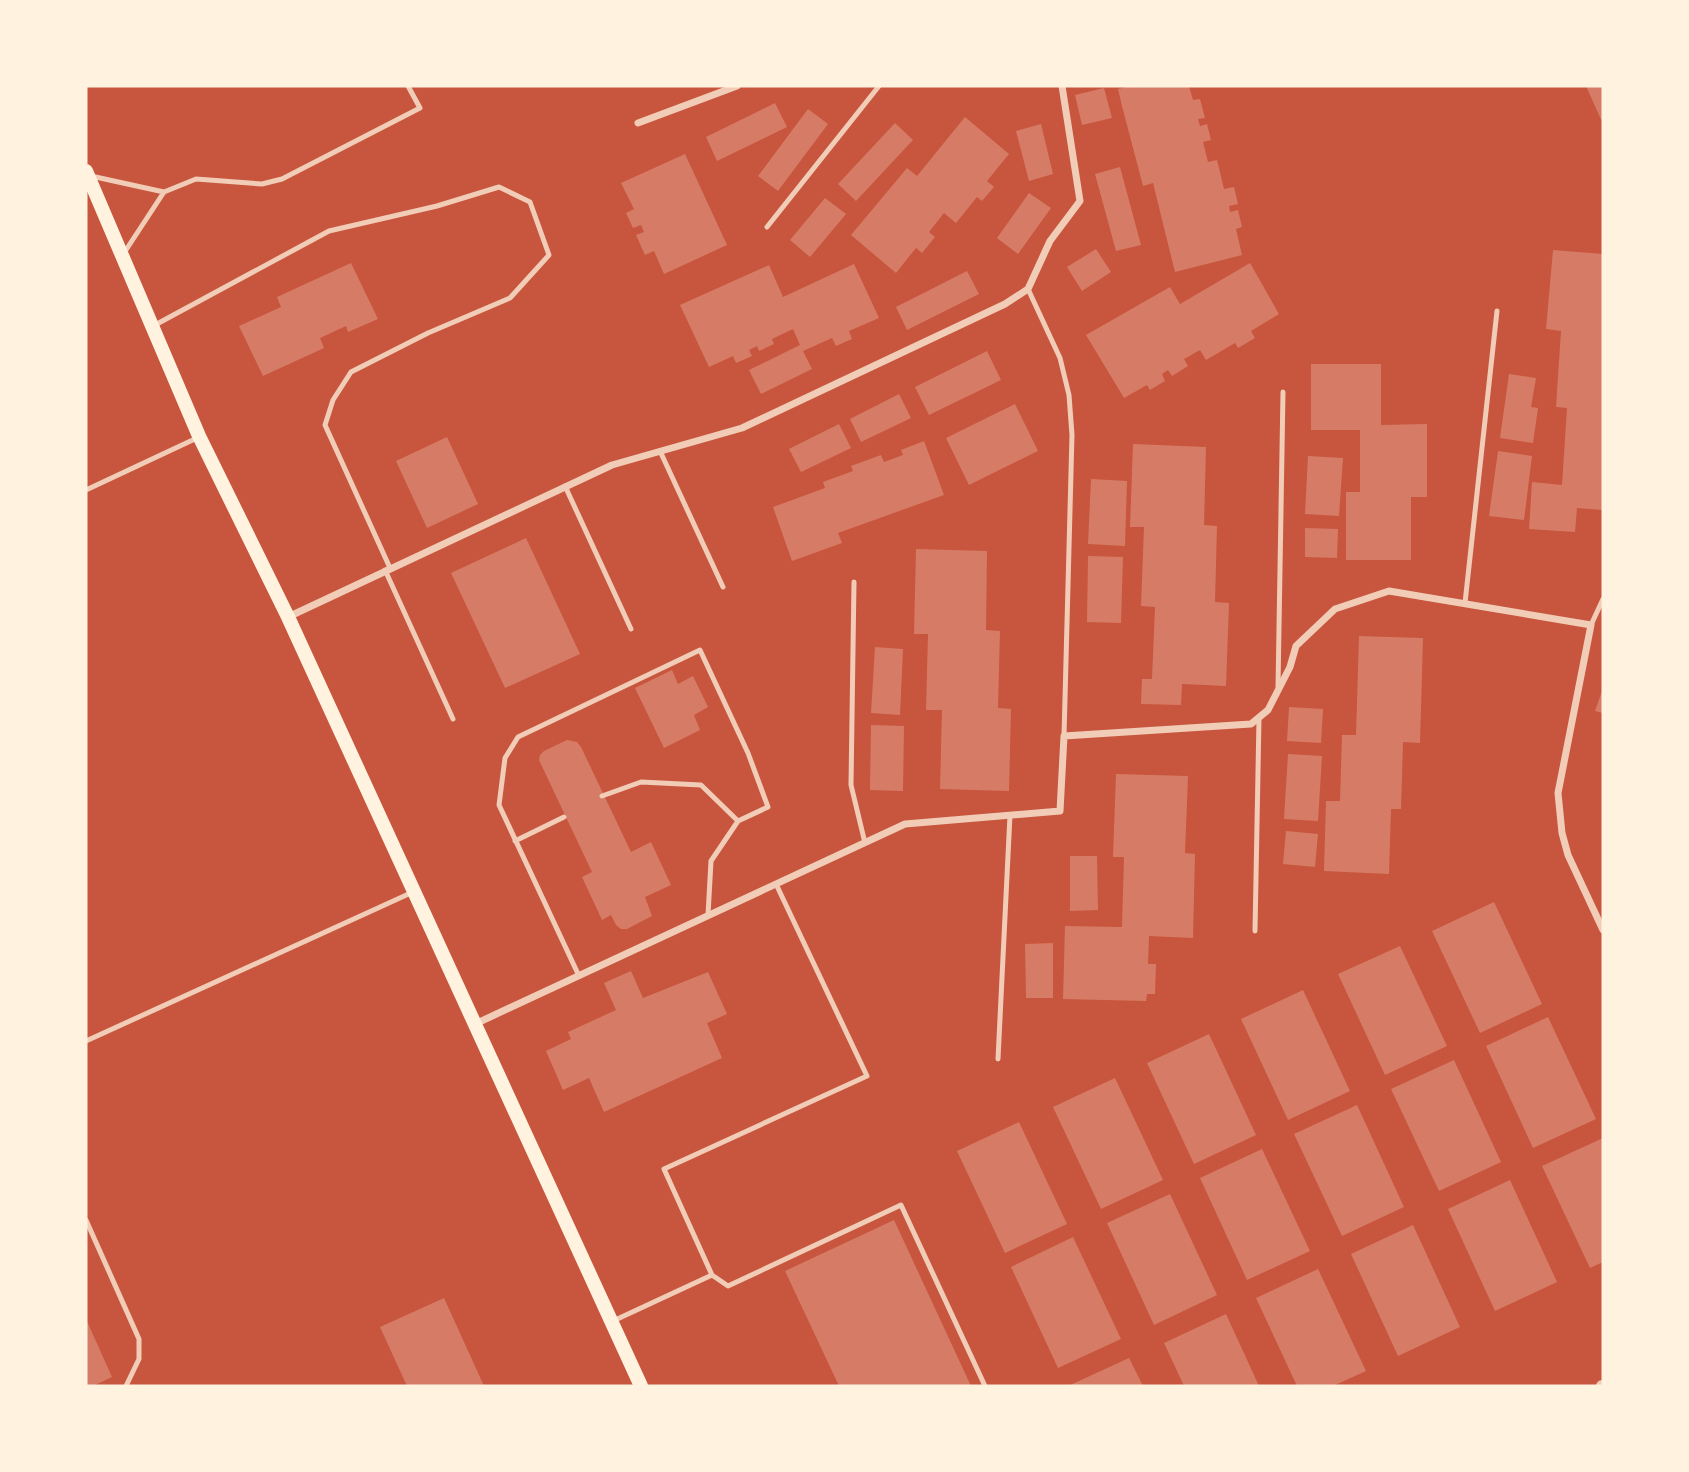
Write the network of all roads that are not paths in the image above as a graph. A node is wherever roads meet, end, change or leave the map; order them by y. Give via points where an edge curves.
1 (408, 86) edge
2 (737, 86) edge
3 (879, 86) edge
4 (1062, 86) edge
5 (638, 124) dead end
6 (87, 173) edge
7 (164, 192) junction
8 (767, 227) dead end
9 (122, 256) junction
10 (1028, 289) junction
11 (1497, 311) dead end
12 (152, 327) junction
13 (1283, 392) dead end
14 (200, 436) junction
15 (660, 451) junction
16 (565, 486) junction
17 (86, 490) edge
18 (387, 569) junction
19 (854, 582) dead end
20 (723, 587) dead end
21 (1603, 599) edge
22 (1465, 603) junction
23 (288, 617) junction
24 (1591, 625) junction
25 (631, 629) dead end
26 (1278, 691) junction
27 (453, 719) dead end
28 (1259, 719) junction
29 (1064, 736) junction
30 (602, 796) dead end
31 (1010, 815) junction
32 (564, 817) dead end
33 (738, 821) junction
34 (515, 841) junction
35 (865, 842) junction
36 (776, 884) junction
37 (413, 892) junction
38 (708, 915) junction
39 (1603, 930) edge
40 (1255, 931) dead end
41 (579, 976) junction
42 (475, 1024) junction
43 (86, 1041) edge
44 (998, 1059) dead end
45 (86, 1220) edge
46 (712, 1275) junction
47 (611, 1321) junction
48 (126, 1386) edge
49 (641, 1386) edge
50 (985, 1386) edge

1 - 7 lane via 420,108 282,179 262,184 196,179
2 - 5 street
3 - 8 lane
4 - 10 street via 1080,201 1050,241
6 - 7 lane
6 - 9 main road
7 - 9 lane
9 - 12 main road
10 - 15 street via 742,428
10 - 29 lane via 1060,358 1069,395 1072,435
11 - 22 lane
12 - 14 main road
12 - 18 lane via 329,231 499,187 530,202 549,255 510,298 351,372 333,400 325,425
13 - 26 lane
14 - 17 lane
14 - 23 main road
15 - 16 street
15 - 20 lane
16 - 18 street
16 - 25 lane
18 - 23 street
18 - 27 lane
19 - 35 lane via 851,785
21 - 24 lane
22 - 24 street
22 - 26 street via 1388,591 1335,609 1296,646
23 - 37 main road
24 - 39 street via 1558,793 1568,855
26 - 28 street
28 - 29 street via 1251,724
28 - 40 lane
29 - 31 street via 1060,811
30 - 33 lane via 641,782 701,785
31 - 35 street via 905,824
31 - 44 lane
32 - 34 lane
33 - 34 lane via 768,807 700,650 518,737 505,758 499,805
33 - 38 lane via 710,861
34 - 41 lane
35 - 36 street
36 - 38 street
36 - 46 lane via 867,1076 664,1169
37 - 42 main road
37 - 43 lane
38 - 41 street
41 - 42 street
42 - 47 main road
45 - 48 lane via 139,1339 139,1359
46 - 47 lane
46 - 50 lane via 728,1286 901,1205
47 - 49 main road

